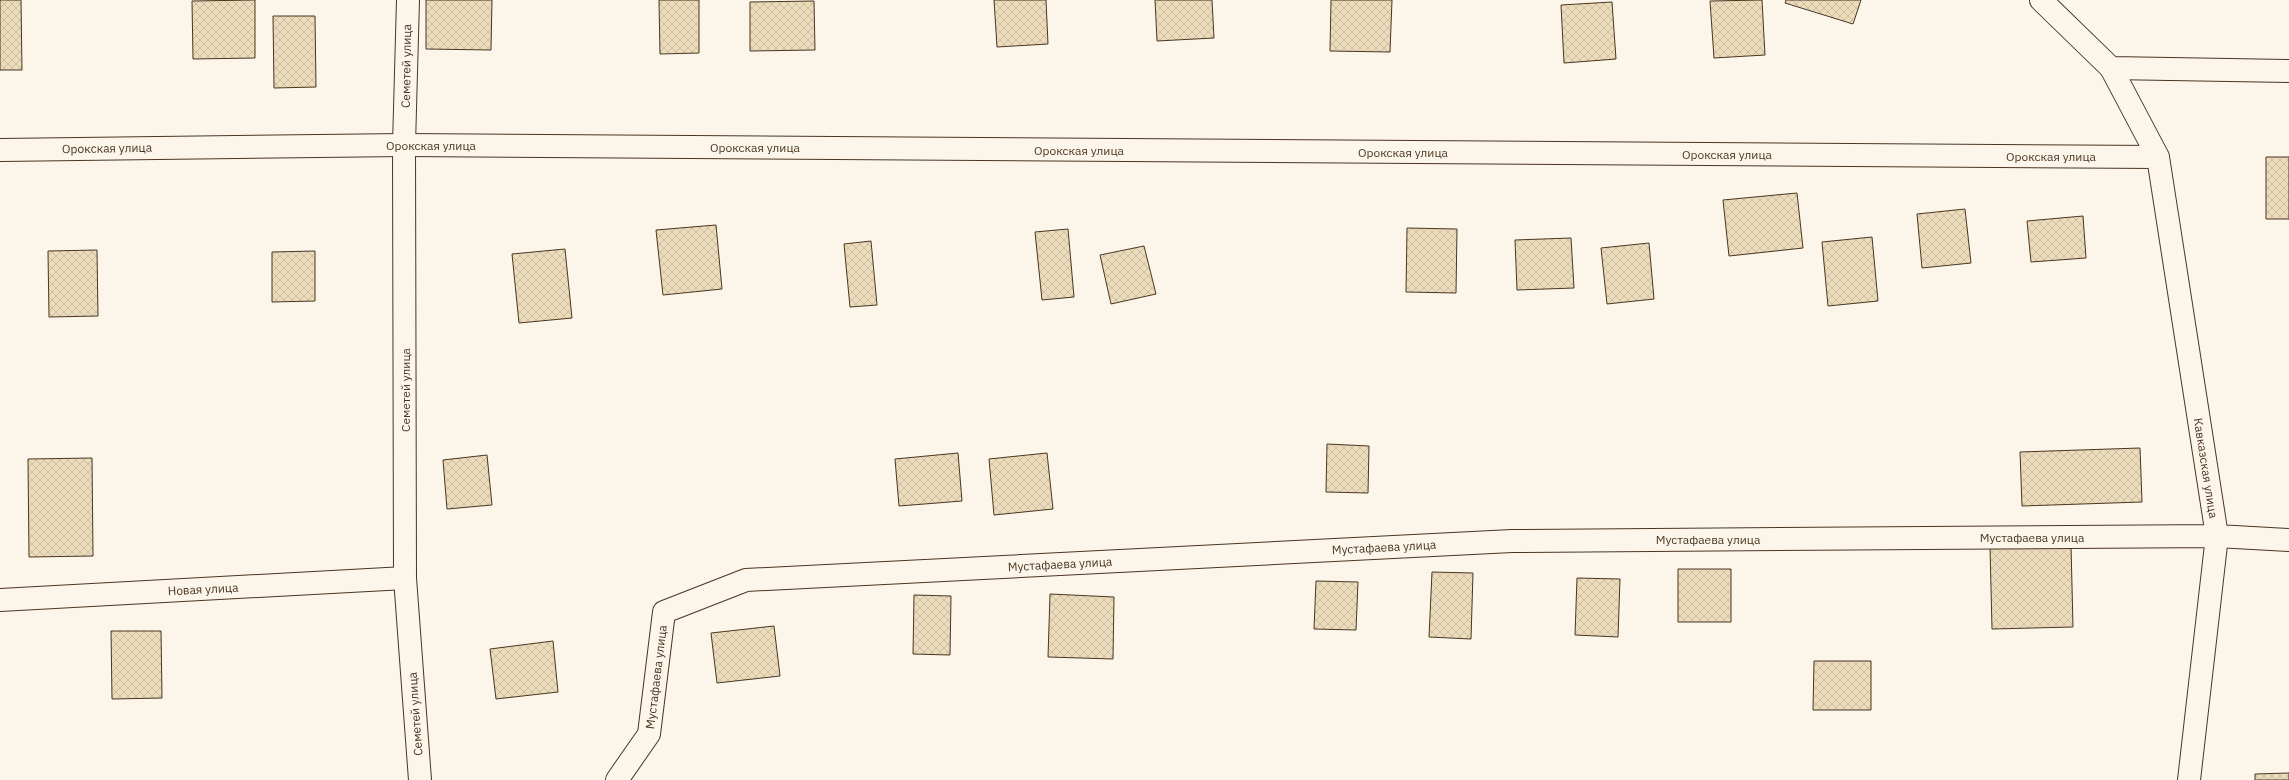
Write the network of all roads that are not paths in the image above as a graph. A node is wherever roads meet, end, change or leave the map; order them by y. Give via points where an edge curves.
1 (408, 0) edge
2 (2041, 0) edge
3 (2111, 68) junction
4 (2289, 71) edge
5 (404, 145) junction
6 (0, 150) edge
7 (2158, 157) junction
8 (2217, 536) junction
9 (2289, 540) edge
10 (405, 578) junction
11 (0, 600) edge
12 (420, 780) edge
13 (617, 780) edge
14 (2189, 780) edge

1 - 5 street, Семетей улица
2 - 3 street
3 - 4 street
3 - 7 street, Кавказская улица
5 - 6 street, Орокская улица
5 - 7 street, Орокская улица
5 - 10 street, Семетей улица
7 - 8 street, Кавказская улица
8 - 9 street, Мустафаева улица
8 - 13 street, Мустафаева улица via 1512,541 746,580 664,612 649,734
8 - 14 street, Кавказская улица
10 - 11 street, Новая улица
10 - 12 street, Семетей улица

